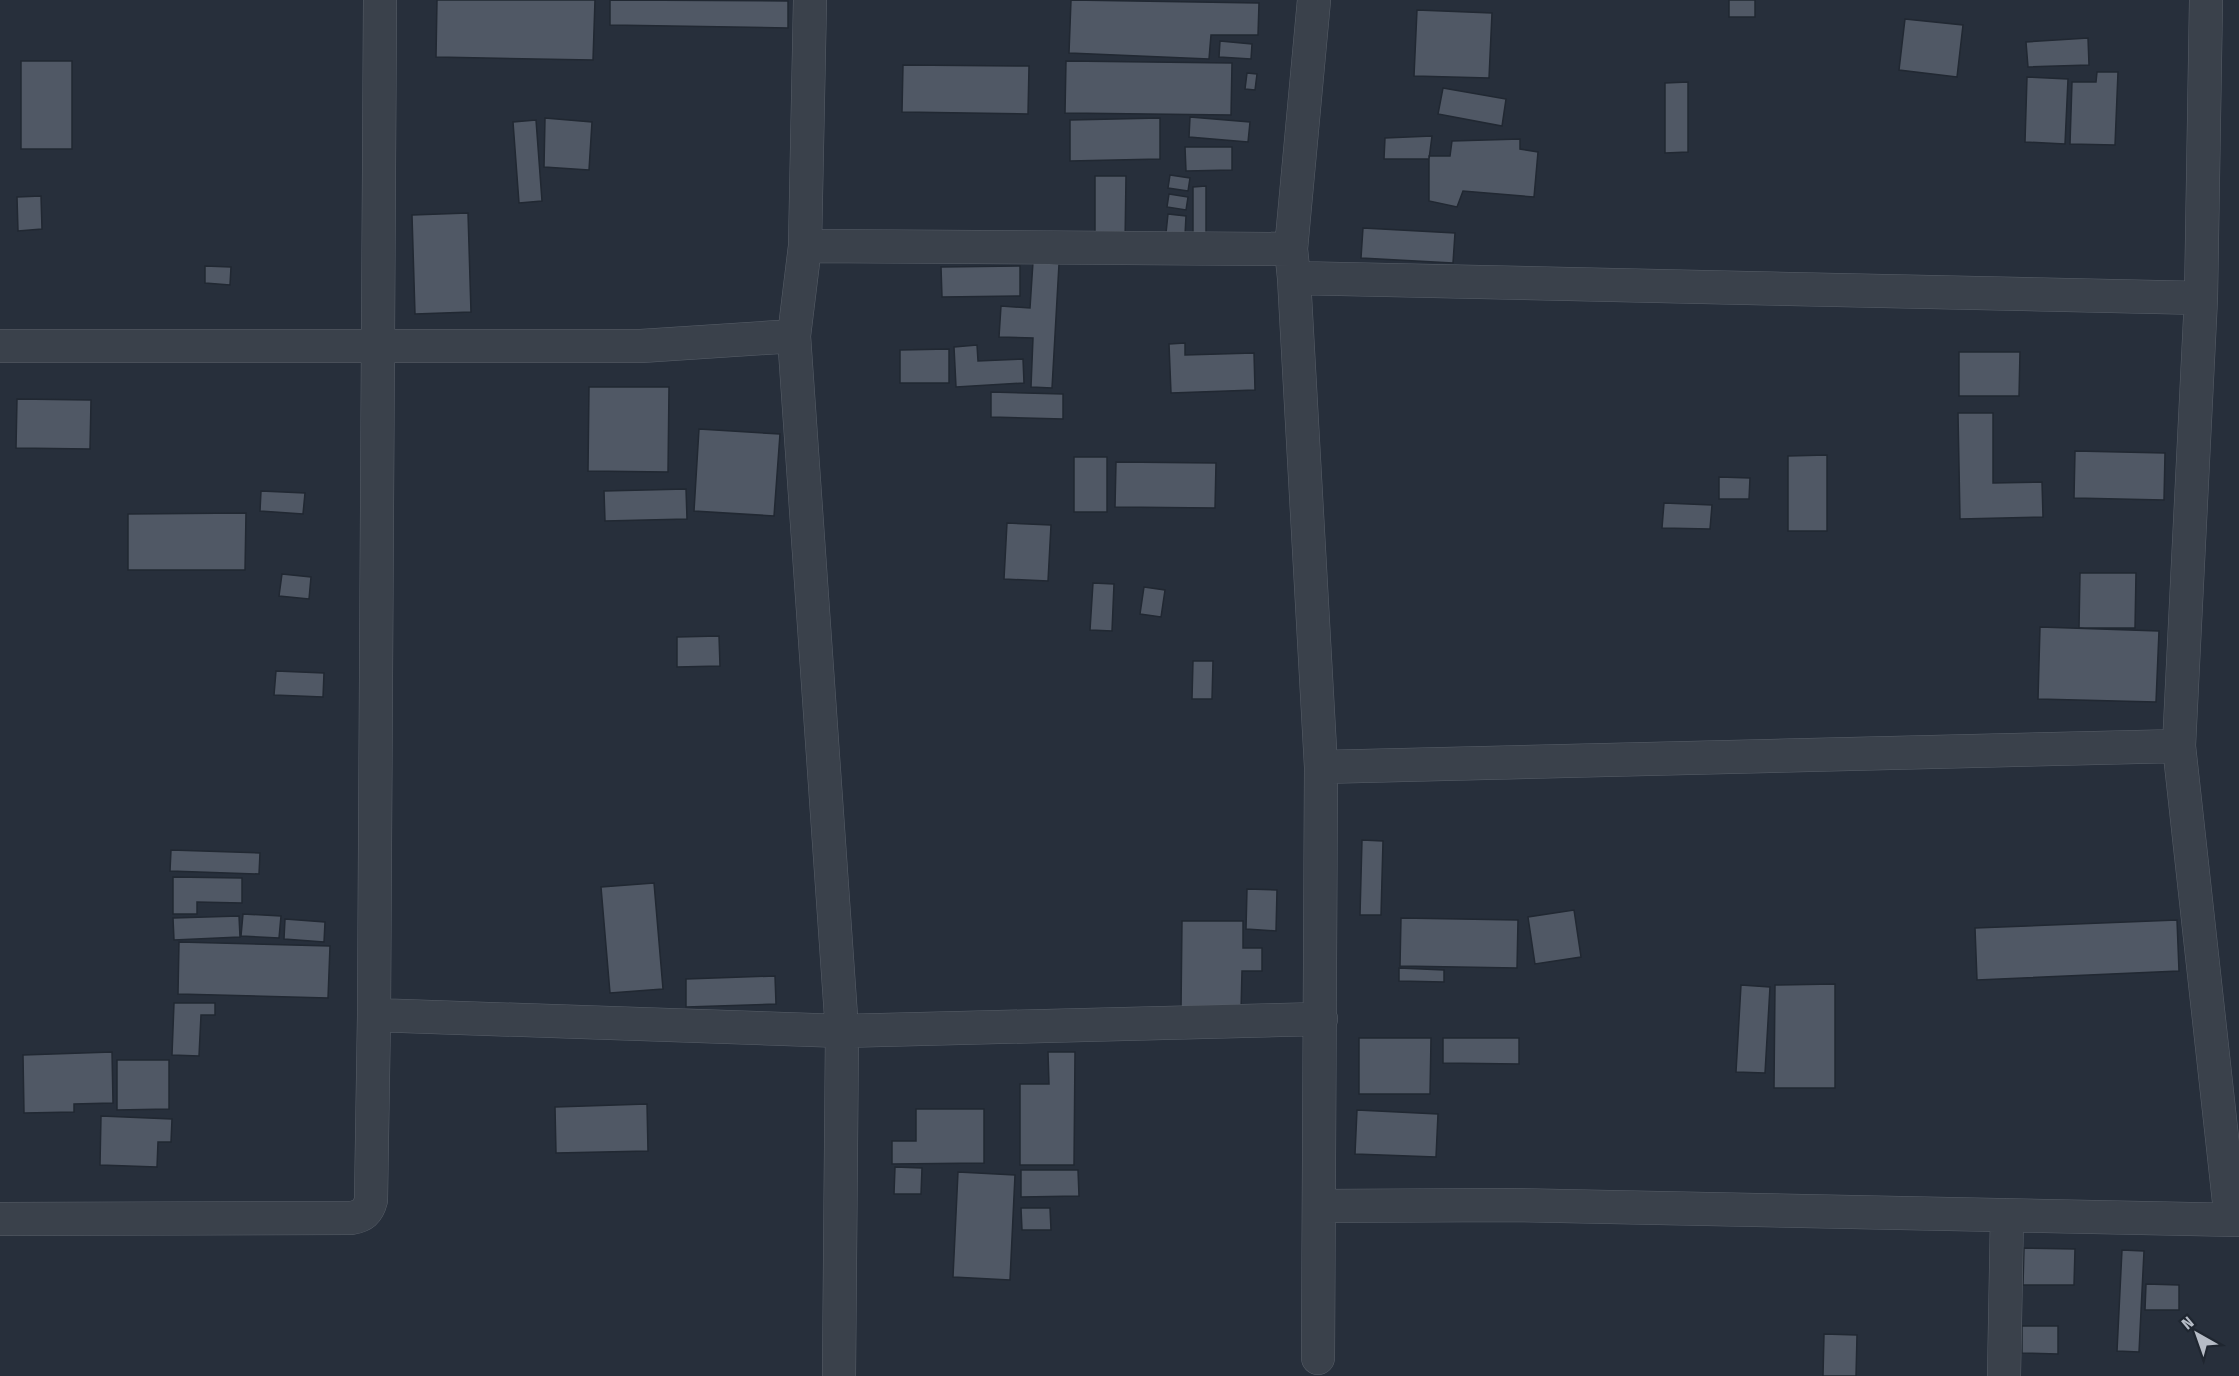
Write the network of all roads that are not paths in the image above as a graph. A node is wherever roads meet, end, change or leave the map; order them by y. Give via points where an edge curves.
1 (380, 0) edge
2 (810, 0) edge
3 (1314, 0) edge
4 (2206, 0) edge
5 (805, 246) junction
6 (1293, 264) junction
7 (2201, 298) junction
8 (794, 336) junction
9 (377, 345) junction
10 (0, 346) edge
11 (2179, 746) junction
12 (1321, 767) junction
13 (374, 1015) junction
14 (1321, 1019) junction
15 (842, 1031) junction
16 (1319, 1206) junction
17 (2007, 1215) junction
18 (0, 1219) edge
19 (2235, 1220) edge
20 (1318, 1358) dead end
21 (839, 1376) edge
22 (2004, 1376) edge

1 - 9 street
2 - 5 street
3 - 6 street
4 - 7 street
5 - 6 street
5 - 8 street
6 - 7 street
6 - 12 street
7 - 11 street
8 - 9 street via 642,346
8 - 15 street
9 - 10 street
9 - 13 street
11 - 12 street
11 - 19 street
12 - 14 street
13 - 15 street
13 - 18 street via 371,1200 361,1216
14 - 15 street
14 - 16 street
15 - 21 street
16 - 17 street via 1512,1205
16 - 20 street
17 - 19 street
17 - 22 street

